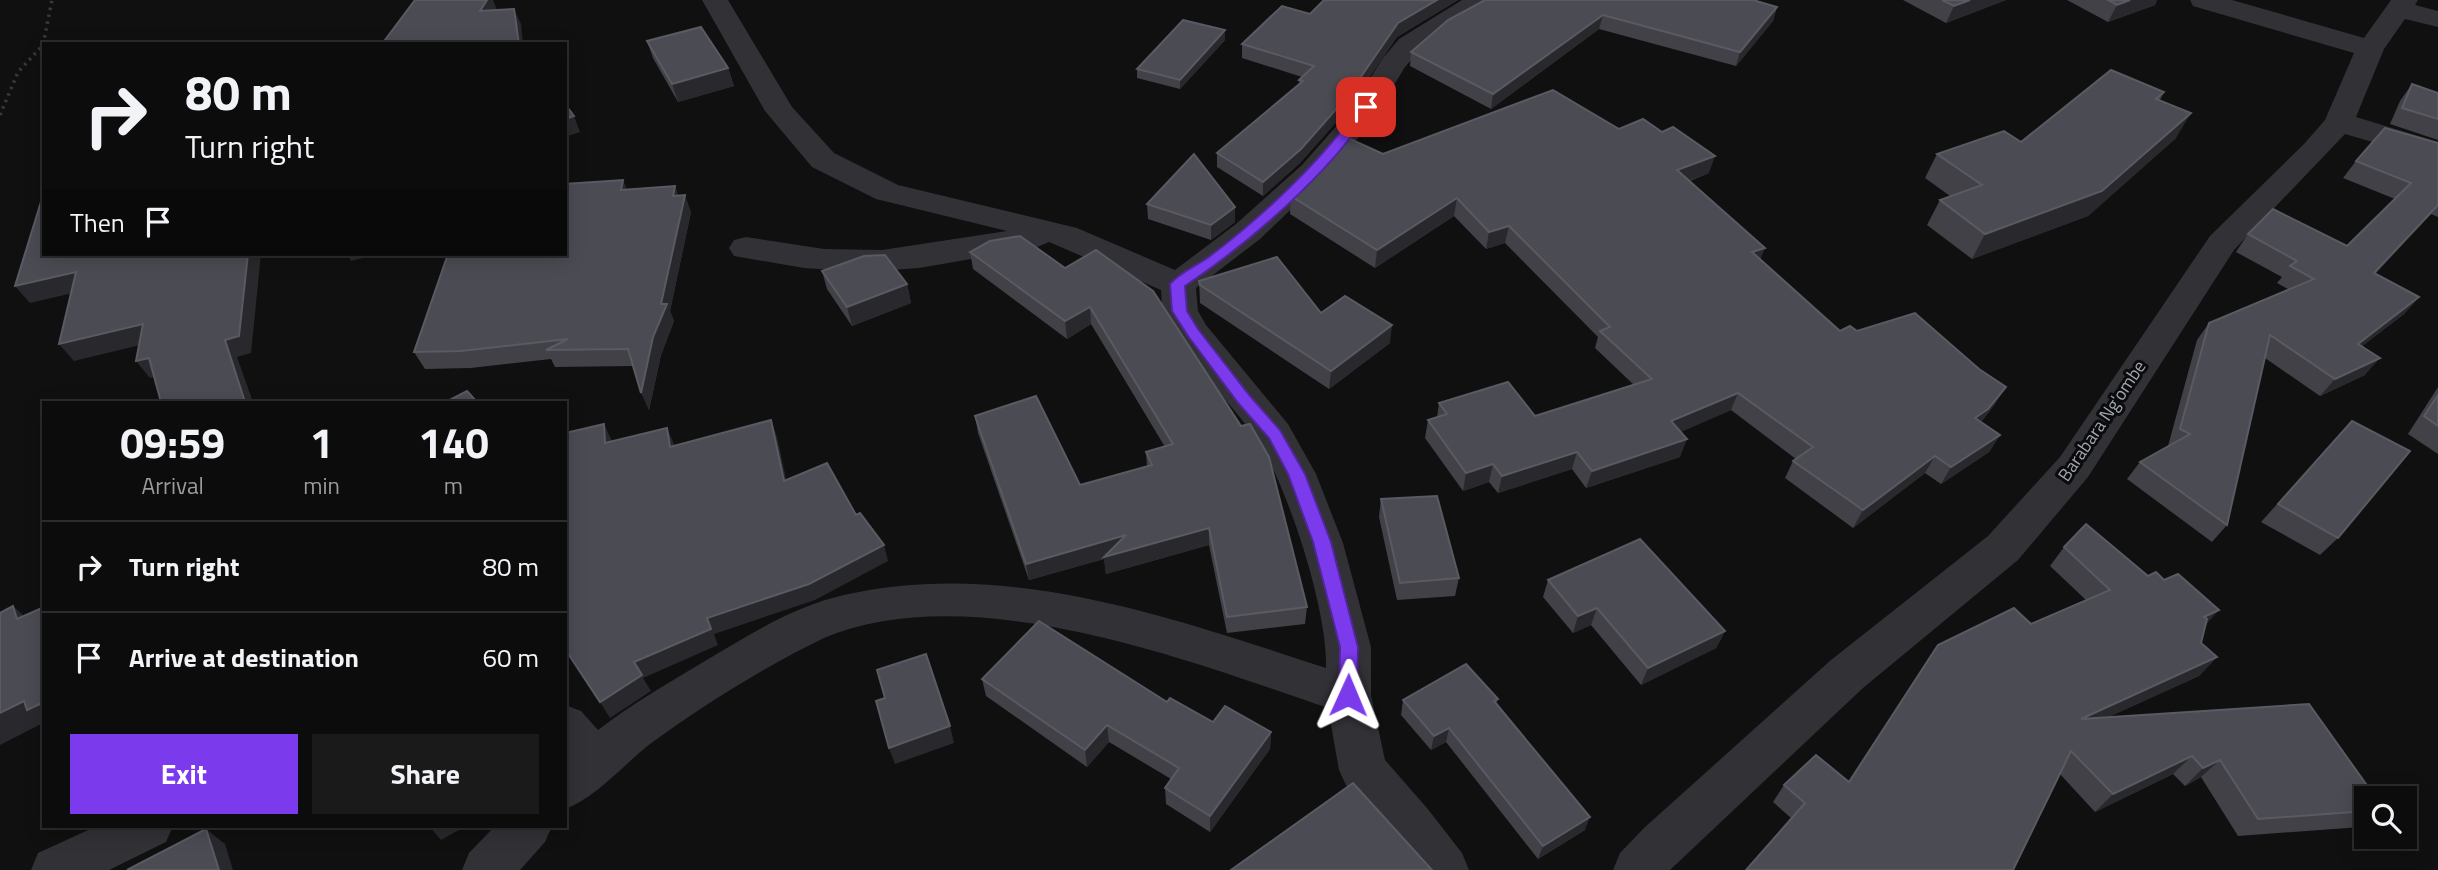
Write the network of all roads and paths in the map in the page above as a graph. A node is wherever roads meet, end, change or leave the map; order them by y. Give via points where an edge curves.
1 (52, 0) edge
2 (715, 0) edge
3 (1482, 0) edge
4 (2203, 0) edge
5 (2401, 4) edge
6 (2438, 19) edge
7 (44, 42) edge
8 (42, 46) edge
9 (2370, 49) junction
10 (0, 115) edge
11 (2339, 122) junction
12 (2438, 152) edge
13 (1065, 235) junction
14 (746, 248) dead end
15 (1178, 284) junction
16 (1348, 695) junction
17 (574, 757) edge
18 (145, 828) edge
19 (526, 828) edge
20 (56, 870) edge
21 (487, 870) edge
22 (1444, 870) edge
23 (1638, 870) edge

1 - 7 path
2 - 13 street via 780,111 823,160 887,192
3 - 15 street via 1409,45 1353,127 1304,179 1214,260
4 - 9 street
5 - 6 street
5 - 9 street, Barabara Ng'ombe
8 - 10 path via 18,72
9 - 11 street, Barabara Ng'ombe
11 - 12 street
11 - 23 street, Barabara Ng'ombe via 2222,243 2074,467 2003,548 1847,674
13 - 14 street via 863,262
13 - 15 street
15 - 16 street via 1180,311 1193,333 1274,434 1296,474 1322,542 1349,647
16 - 17 street via 1168,636 1031,606 893,601 840,613 782,638
16 - 22 street via 1363,770
18 - 20 street
19 - 21 street

